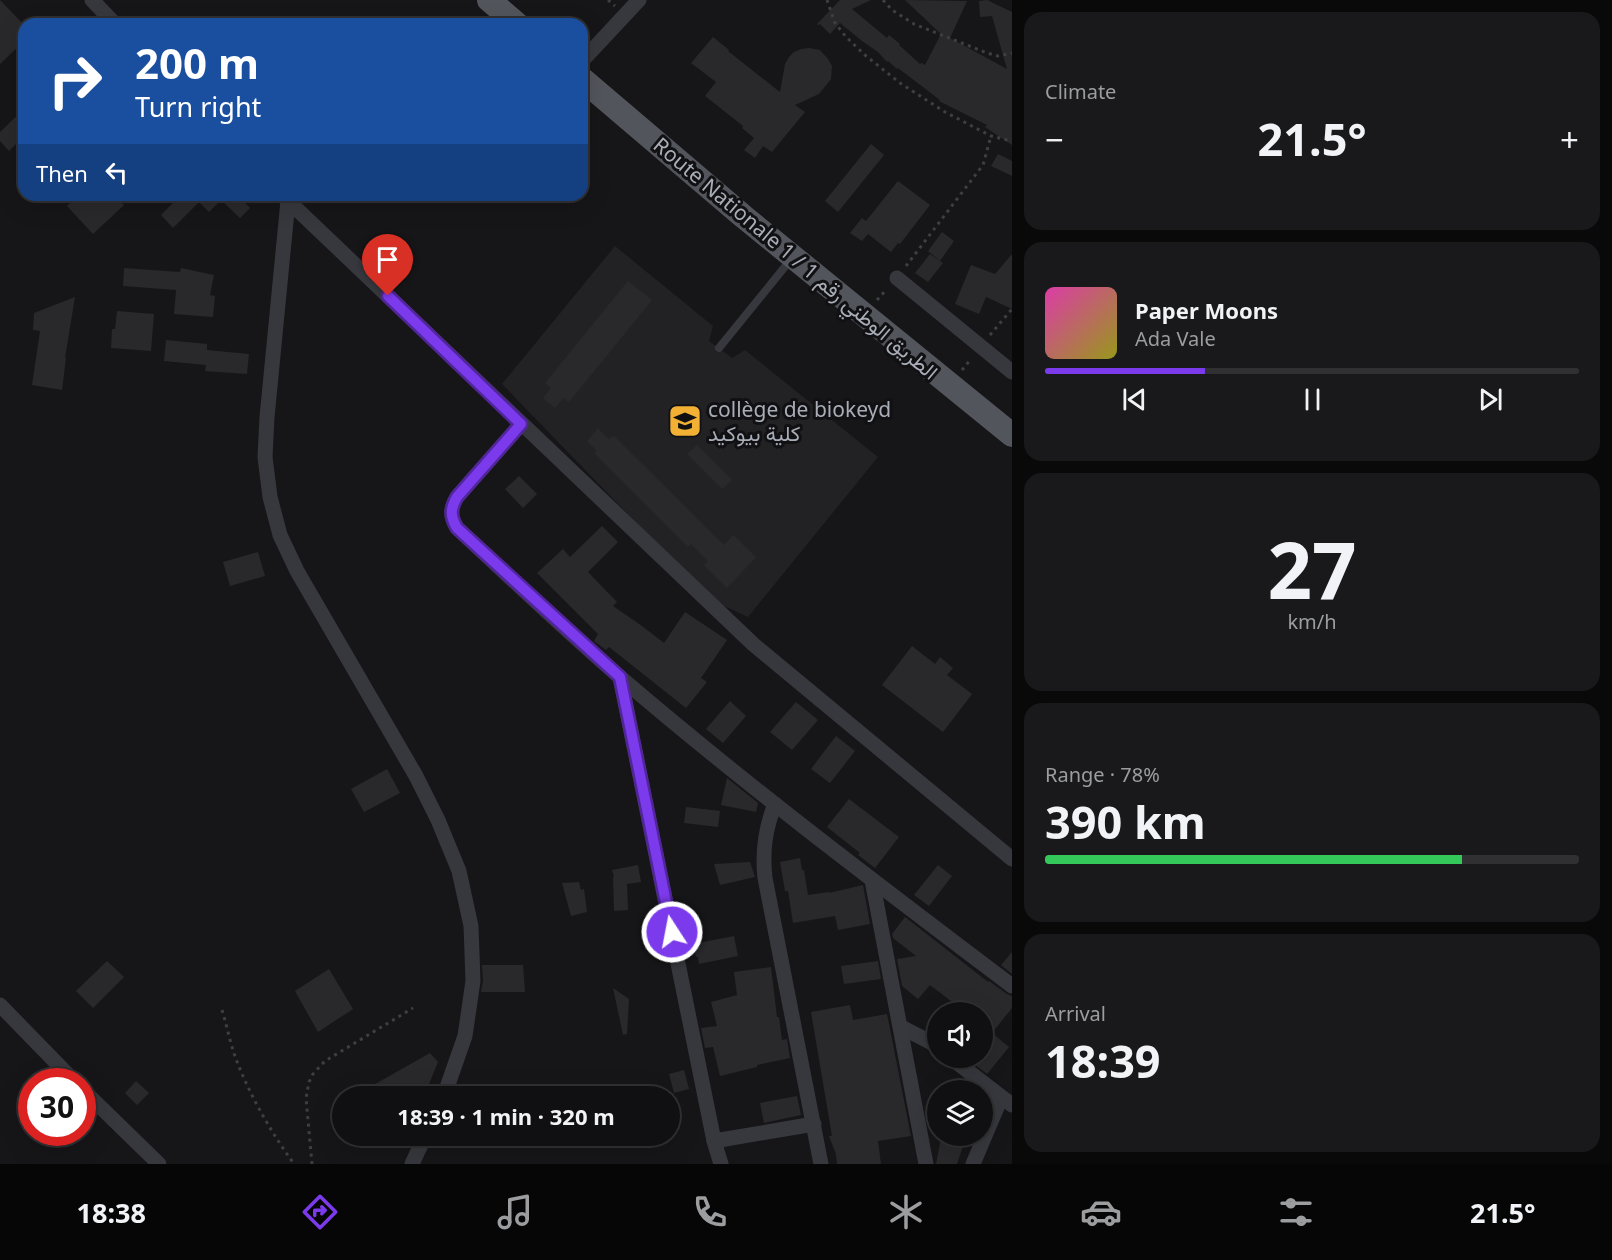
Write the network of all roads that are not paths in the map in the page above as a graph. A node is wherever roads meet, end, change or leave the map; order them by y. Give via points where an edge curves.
1 (92, 0) edge
2 (489, 0) edge
3 (639, 0) edge
4 (109, 18) edge
5 (510, 18) edge
6 (588, 55) edge
7 (588, 84) edge
8 (285, 201) edge
9 (288, 201) edge
10 (793, 257) junction
11 (897, 278) road end
12 (719, 348) dead end
13 (1012, 372) edge
14 (521, 424) junction
15 (1012, 435) edge
16 (620, 677) junction
17 (775, 804) junction
18 (1012, 858) edge
19 (872, 880) junction
20 (1012, 986) edge
21 (0, 1005) edge
22 (901, 1027) junction
23 (927, 1040) edge
24 (61, 1068) edge
25 (964, 1068) edge
26 (448, 1086) edge
27 (1007, 1102) edge
28 (96, 1103) edge
29 (814, 1124) junction
30 (714, 1141) junction
31 (420, 1146) edge
32 (159, 1164) edge
33 (412, 1164) edge
34 (721, 1164) edge
35 (821, 1164) edge
36 (926, 1164) edge
37 (973, 1164) edge

1 - 4 street
2 - 5 main road
3 - 6 street
7 - 10 main road, Route Nationale 1 / الطريق الوطني رقم 1
8 - 26 street via 265,457 270,497 280,535 297,571 416,776 459,871 471,926 473,981 465,1036
9 - 14 street
10 - 12 lane
10 - 15 main road, Route Nationale 1 / الطريق الوطني رقم 1
11 - 13 street
14 - 16 street via 457,497 451,507 451,518 457,528
14 - 18 street via 753,644
16 - 17 street
16 - 30 street
17 - 19 street
17 - 29 street via 766,833 765,878
19 - 20 street
19 - 22 street
21 - 24 street
22 - 23 street
22 - 36 street
25 - 27 street
27 - 37 street
28 - 32 street
29 - 30 street
29 - 35 street
30 - 34 street
31 - 33 street

